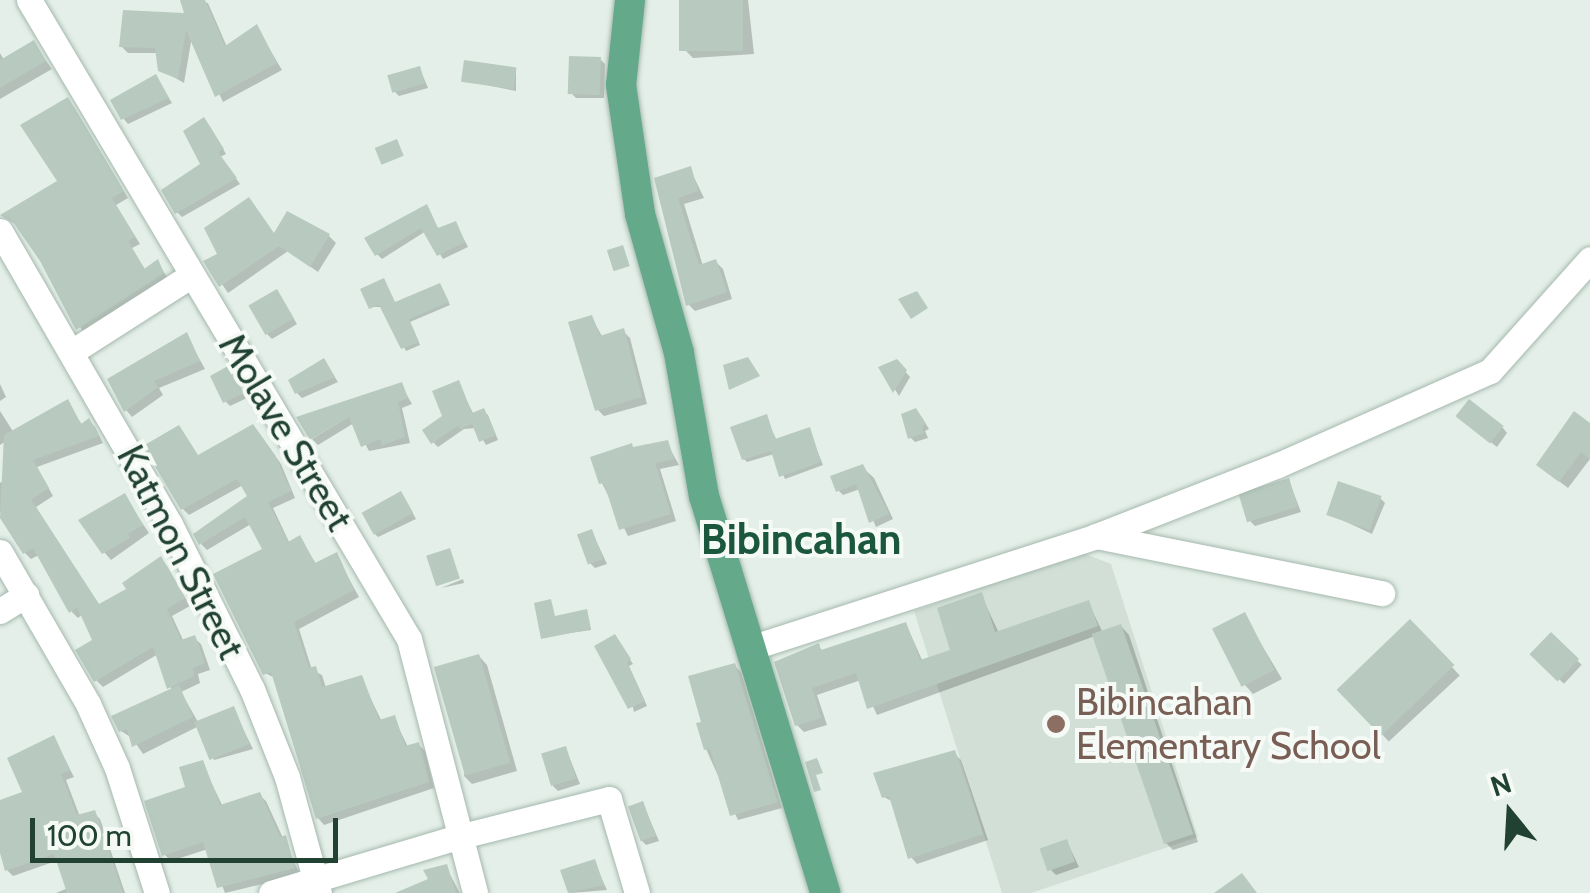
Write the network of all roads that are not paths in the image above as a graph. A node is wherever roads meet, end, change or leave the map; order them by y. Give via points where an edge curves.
1 (28, 0) edge
2 (630, 0) edge
3 (0, 232) edge
4 (1590, 259) edge
5 (192, 275) junction
6 (73, 350) junction
7 (1096, 536) junction
8 (0, 552) edge
9 (1382, 593) dead end
10 (26, 595) junction
11 (0, 611) edge
12 (750, 648) junction
13 (458, 837) junction
14 (316, 886) edge
15 (157, 893) edge
16 (271, 893) edge
17 (475, 893) edge
18 (637, 893) edge
19 (825, 893) edge

1 - 5 street, Molave Street
2 - 12 main road via 621,85 640,214 680,352 704,496
3 - 6 street, Katmon Street
4 - 7 street via 1490,371
5 - 6 street
5 - 13 street, Molave Street via 409,639
6 - 14 street, Katmon Street via 252,689 287,777
7 - 9 street
7 - 12 street
8 - 10 street
10 - 11 street
10 - 15 street via 88,704
12 - 19 main road
13 - 14 street
13 - 17 street, Molave Street
13 - 18 street via 609,799
14 - 16 street

